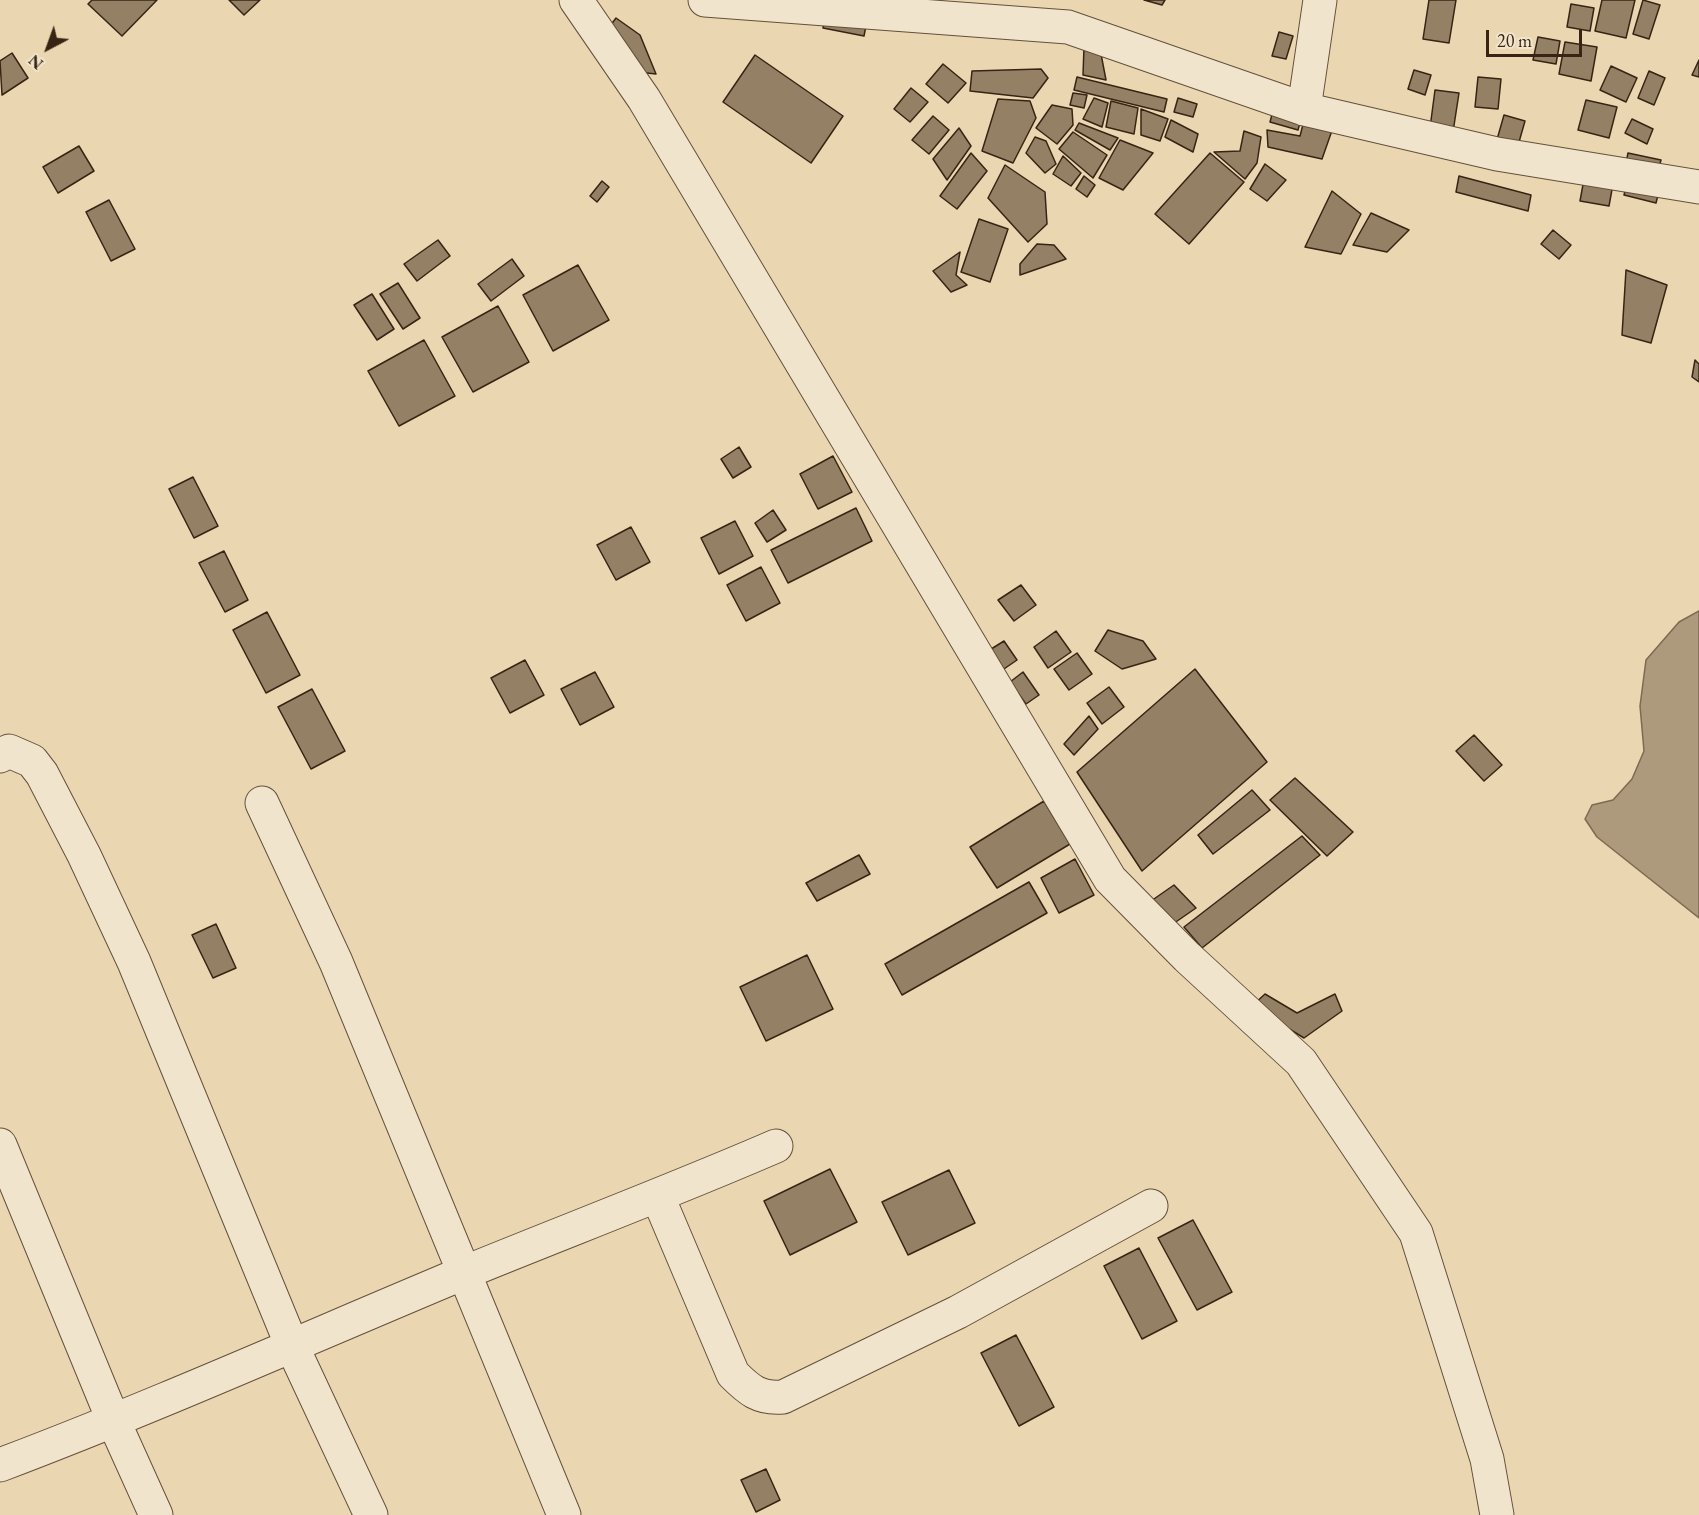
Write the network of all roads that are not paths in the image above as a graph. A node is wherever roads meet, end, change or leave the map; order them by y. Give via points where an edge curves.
1 (576, 0) edge
2 (705, 0) edge
3 (1320, 0) edge
4 (1304, 109) junction
5 (1699, 187) edge
6 (0, 756) edge
7 (262, 803) dead end
8 (0, 1145) edge
9 (776, 1146) dead end
10 (658, 1197) junction
11 (1150, 1206) dead end
12 (463, 1274) junction
13 (292, 1346) junction
14 (114, 1422) junction
15 (0, 1465) edge
16 (156, 1515) edge
17 (371, 1515) edge
18 (564, 1515) edge
19 (1497, 1515) edge

1 - 19 street via 644,99 1110,879 1187,957 1301,1062 1416,1233 1487,1459
2 - 4 street via 1068,27
3 - 4 street
4 - 5 street via 1497,154
6 - 13 street via 9,751 32,762 58,804 134,962
7 - 12 street via 336,962
8 - 14 street
9 - 10 street
10 - 11 street via 733,1374 752,1392 767,1398 783,1397 958,1312
10 - 12 street
12 - 13 street
12 - 18 street
13 - 14 street
13 - 17 street
14 - 15 street
14 - 16 street

